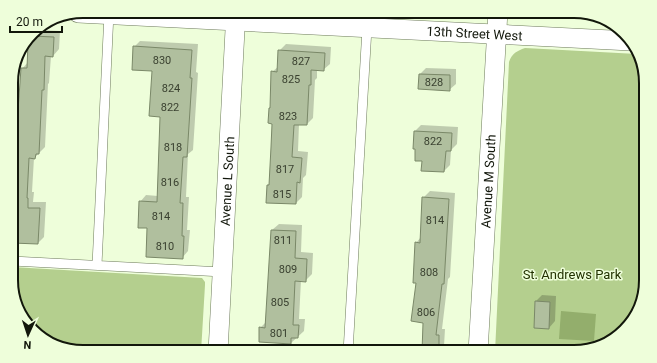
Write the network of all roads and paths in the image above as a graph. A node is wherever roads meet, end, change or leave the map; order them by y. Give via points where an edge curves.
1 (109, 18) edge
2 (236, 18) edge
3 (324, 18) edge
4 (498, 18) edge
5 (368, 19) edge
6 (497, 35) junction
7 (623, 41) edge
8 (18, 261) edge
9 (97, 265) junction
10 (223, 272) junction
11 (218, 345) edge
12 (348, 345) edge
13 (478, 345) edge

1 - 9 lane
2 - 10 street, Avenue L South
3 - 5 street, 13th Street West
4 - 6 street, Avenue M South
5 - 6 street, 13th Street West
5 - 12 lane
6 - 7 street, 13th Street West
6 - 13 street, Avenue M South
8 - 9 lane
9 - 10 lane
10 - 11 street, Avenue L South

